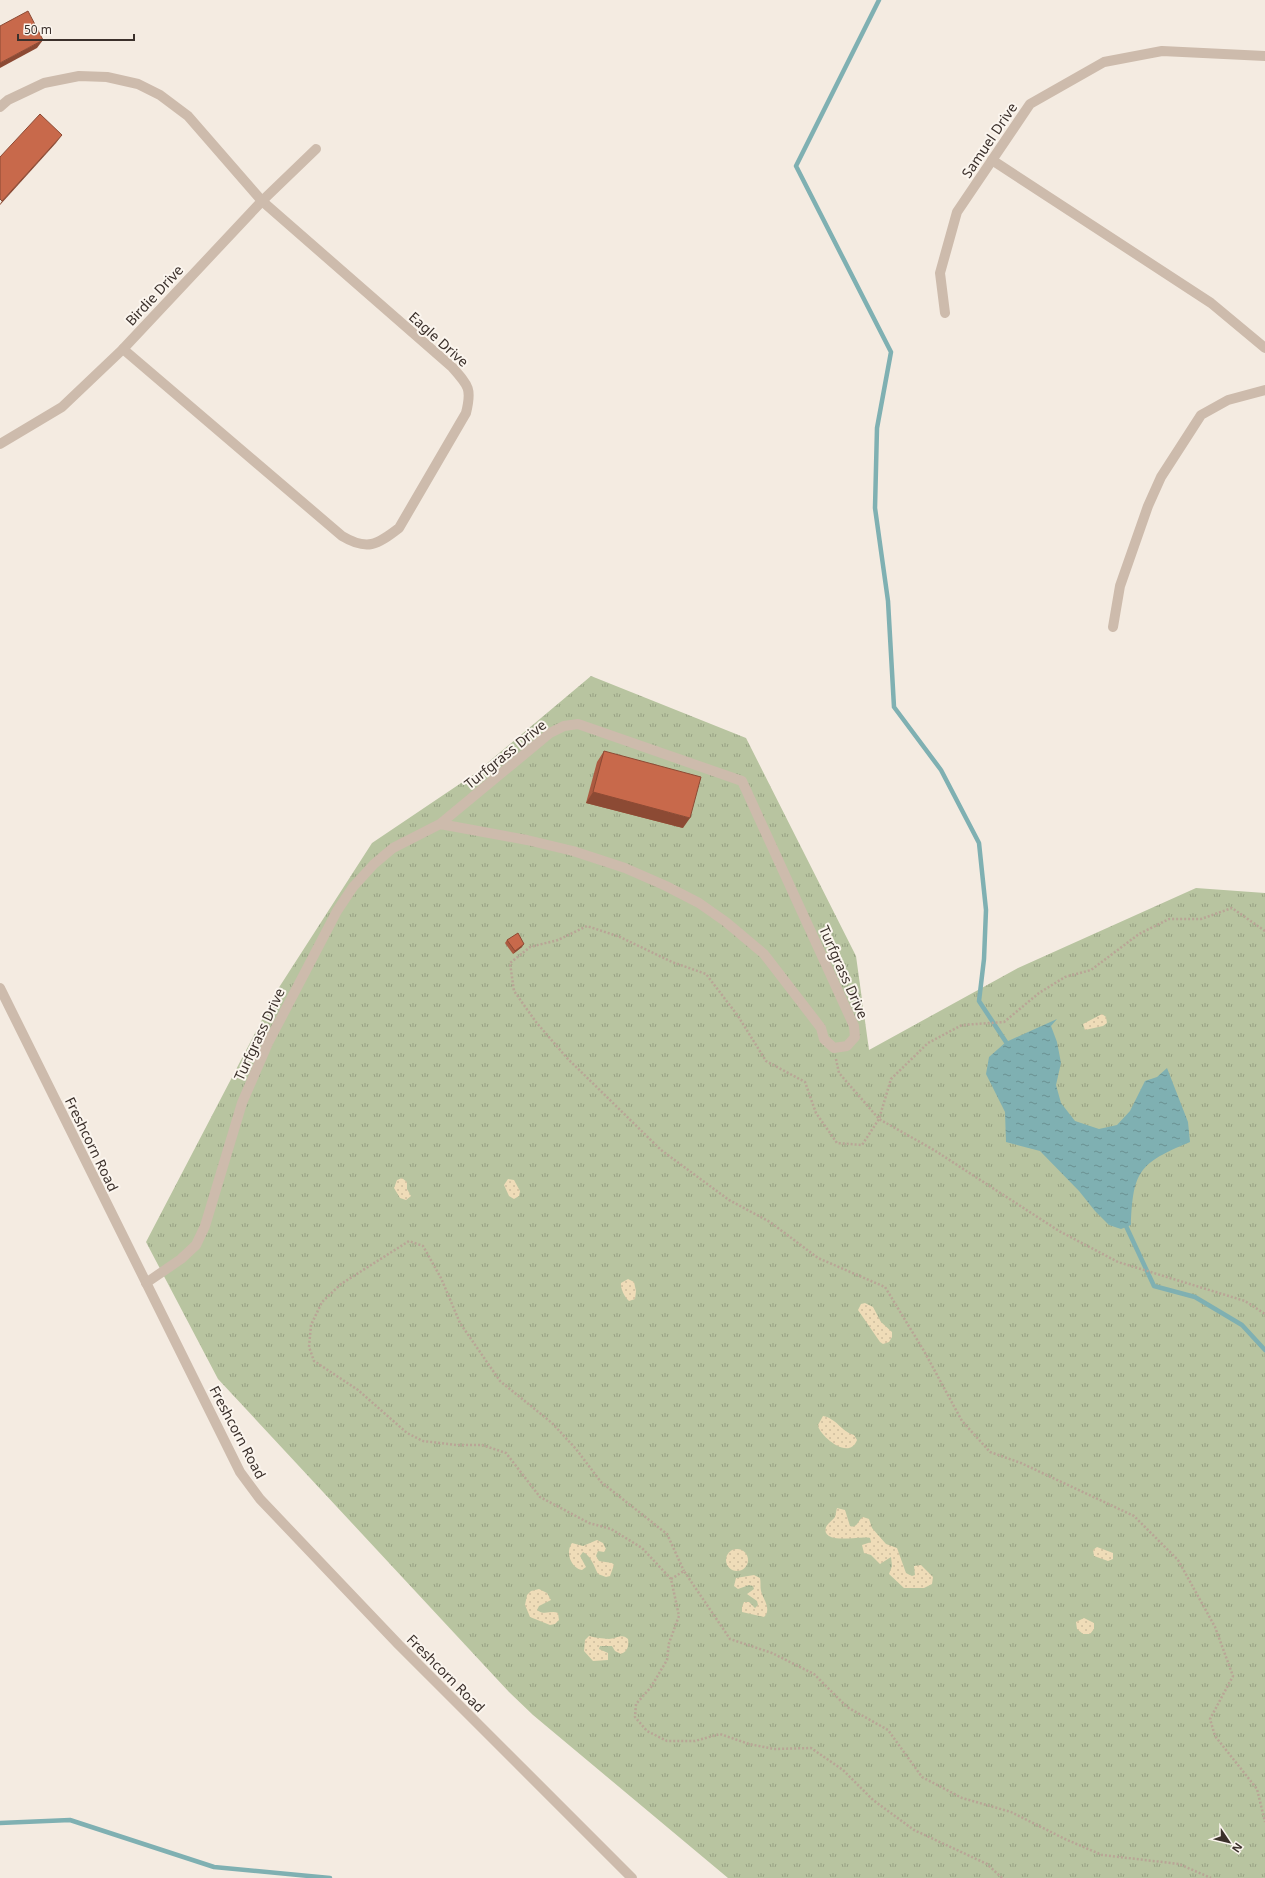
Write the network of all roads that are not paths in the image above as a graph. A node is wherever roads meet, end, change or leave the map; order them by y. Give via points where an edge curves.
1 (1265, 56) edge
2 (0, 107) edge
3 (316, 150) dead end
4 (992, 160) junction
5 (262, 201) junction
6 (945, 313) dead end
7 (1265, 348) edge
8 (123, 349) junction
9 (1265, 390) edge
10 (0, 444) edge
11 (1113, 627) dead end
12 (440, 824) junction
13 (0, 988) edge
14 (146, 1283) junction
15 (632, 1878) edge

1 - 4 street, Samuel Drive via 1162,51 1104,62 1030,104
2 - 5 street, Eagle Drive via 8,100 44,83 80,76 107,77 138,84 160,95 188,116
3 - 5 street, Birdie Drive
4 - 6 street, Samuel Drive via 957,212 940,274
4 - 7 street via 1211,303
5 - 8 street, Birdie Drive
5 - 8 street, Eagle Drive via 452,367 463,379 470,395 466,413 399,528 385,539 371,544 356,544 342,536
8 - 10 street, Birdie Drive via 62,407
9 - 11 street via 1228,400 1201,415 1161,477 1120,586
12 - 12 street, Turfgrass Drive via 573,851 625,868 666,886 699,903 764,954 821,1028 824,1039 834,1048 847,1046 855,1037 854,1026 742,781 578,724 564,726 550,733
12 - 14 street, Turfgrass Drive via 394,848 374,864 353,887 337,911 268,1043 242,1103 205,1226 196,1244 181,1259
13 - 14 street, Freshcorn Road
14 - 15 street, Freshcorn Road via 240,1472 260,1499 399,1646

